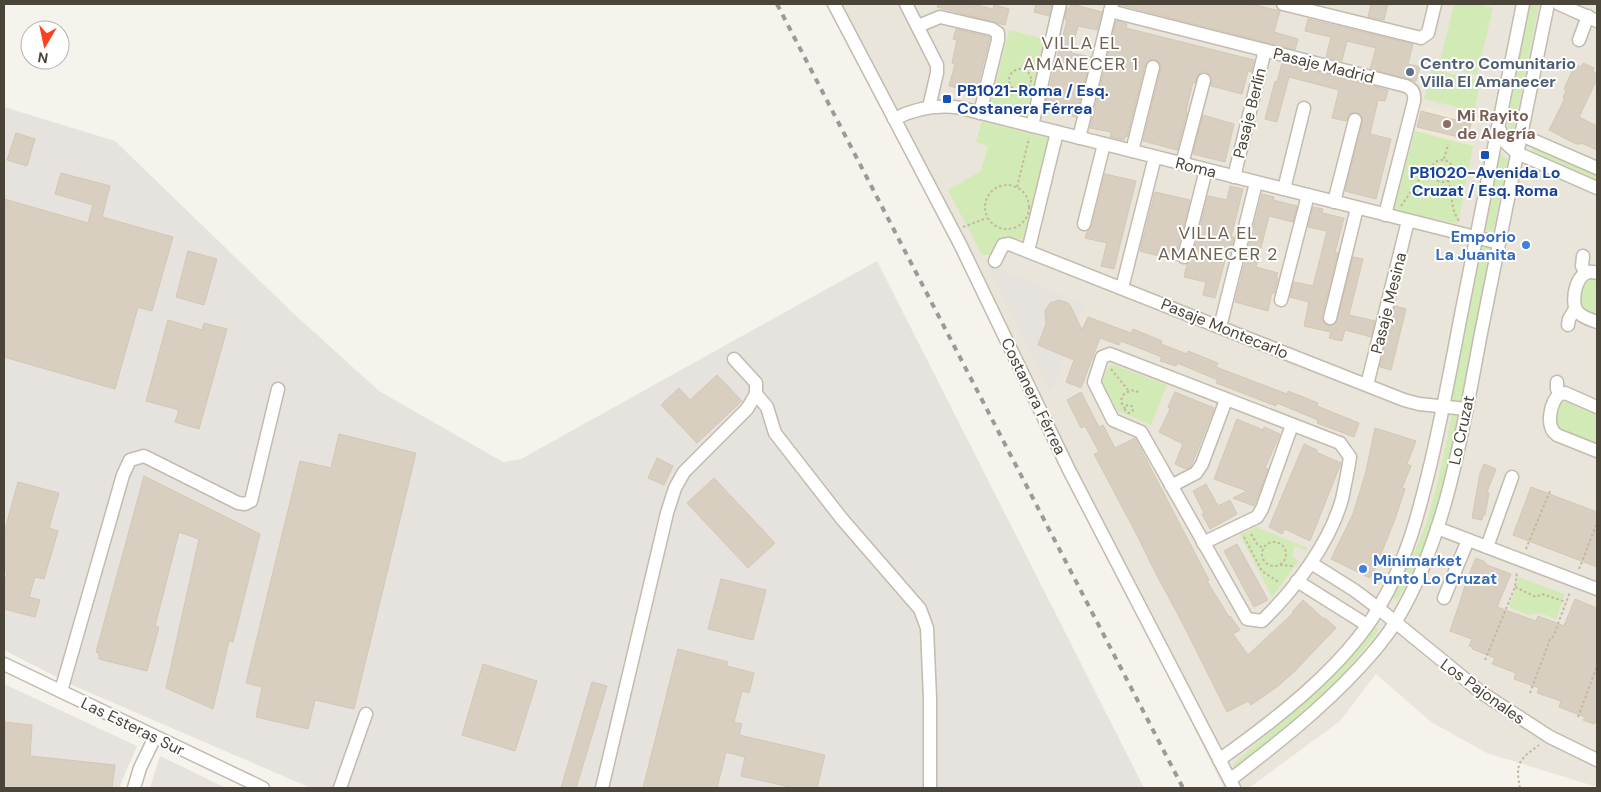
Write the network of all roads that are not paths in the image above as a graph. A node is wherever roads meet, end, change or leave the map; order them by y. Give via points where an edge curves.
1 (834, 4) edge
2 (906, 4) edge
3 (1060, 4) edge
4 (1436, 4) edge
5 (1523, 4) edge
6 (1548, 4) edge
7 (1558, 4) edge
8 (1290, 5) edge
9 (1111, 7) edge
10 (1592, 18) edge
11 (918, 26) junction
12 (1579, 40) dead end
13 (1265, 50) junction
14 (1153, 67) dead end
15 (1204, 80) dead end
16 (929, 107) junction
17 (1304, 108) dead end
18 (980, 113) junction
19 (894, 119) junction
20 (1354, 120) dead end
21 (1032, 126) junction
22 (1498, 126) junction
23 (1057, 132) junction
24 (1521, 135) junction
25 (1079, 138) junction
26 (1104, 144) junction
27 (1132, 151) junction
28 (1518, 153) junction
29 (1155, 157) junction
30 (1182, 164) junction
31 (1597, 168) edge
32 (1206, 170) junction
33 (1234, 177) junction
34 (1256, 183) junction
35 (1597, 188) edge
36 (1284, 189) junction
37 (1308, 195) junction
38 (1334, 202) junction
39 (1357, 208) junction
40 (1386, 215) junction
41 (1408, 221) junction
42 (1084, 224) dead end
43 (1476, 238) junction
44 (1500, 243) junction
45 (1028, 251) junction
46 (1583, 256) dead end
47 (1184, 258) dead end
48 (995, 262) dead end
49 (1591, 273) edge
50 (1122, 288) junction
51 (1281, 300) dead end
52 (1575, 309) junction
53 (1330, 318) dead end
54 (1597, 322) edge
55 (1568, 325) dead end
56 (1220, 327) junction
57 (734, 360) dead end
58 (1367, 385) junction
59 (278, 389) dead end
60 (756, 394) junction
61 (1226, 400) junction
62 (1444, 406) junction
63 (1597, 406) edge
64 (1466, 409) junction
65 (1292, 425) junction
66 (1597, 451) edge
67 (1512, 477) dead end
68 (1171, 486) junction
69 (1437, 528) junction
70 (1468, 540) junction
71 (1203, 543) junction
72 (1487, 547) junction
73 (1311, 563) junction
74 (1294, 586) junction
75 (1354, 590) junction
76 (1597, 590) edge
77 (1444, 598) dead end
78 (1339, 607) junction
79 (1378, 608) junction
80 (1396, 622) junction
81 (1367, 625) junction
82 (4, 664) edge
83 (61, 692) junction
84 (366, 714) dead end
85 (155, 737) junction
86 (1219, 760) junction
87 (1597, 760) edge
88 (1232, 784) edge
89 (134, 788) edge
90 (264, 788) edge
91 (340, 788) edge
92 (602, 788) edge
93 (930, 788) edge

1 - 19 street, Costanera Férrea
2 - 11 street
3 - 21 street
4 - 8 street via 1429,30 1418,38
5 - 22 street, Lo Cruzat
6 - 24 street, Lo Cruzat
7 - 10 street
9 - 13 street, Pasaje Madrid
9 - 25 street
10 - 12 street
11 - 16 street via 937,65
11 - 18 street via 940,17 998,33
13 - 33 street, Pasaje Berlín
13 - 40 street, Pasaje Madrid via 1406,86 1413,91 1414,101
14 - 27 street
15 - 30 street
16 - 18 street, Roma via 946,106
16 - 19 street, Roma
17 - 36 street
18 - 21 street, Roma
19 - 86 street, Costanera Férrea
20 - 38 street
21 - 23 street, Roma
22 - 28 street via 1506,143
22 - 43 street, Lo Cruzat
23 - 25 street, Roma
23 - 45 street
24 - 28 street, Lo Cruzat
24 - 31 street
25 - 26 street, Roma
26 - 27 street, Roma
26 - 42 street
27 - 29 street, Roma
28 - 35 street
28 - 44 street, Lo Cruzat
29 - 30 street, Roma
29 - 50 street
30 - 32 street, Roma
32 - 33 street, Roma
32 - 47 street
33 - 34 street, Roma
34 - 36 street, Roma
34 - 56 street
36 - 37 street, Roma
37 - 38 street, Roma
37 - 51 street
38 - 39 street, Roma
39 - 40 street, Roma
39 - 53 street
40 - 41 street, Roma
41 - 43 street, Roma
41 - 58 street, Pasaje Mesina
43 - 44 street, Roma
43 - 62 street, Lo Cruzat
44 - 64 street, Lo Cruzat
45 - 48 street, Pasaje Montecarlo via 1003,245
45 - 50 street, Pasaje Montecarlo
46 - 49 street via 1582,266
49 - 52 street via 1579,280
50 - 56 street, Pasaje Montecarlo
52 - 54 street via 1580,315
52 - 55 street
56 - 58 street, Pasaje Montecarlo
57 - 60 street via 756,383
58 - 62 street, Pasaje Montecarlo via 1412,402
59 - 83 street via 251,500 245,504 144,456 130,460 122,475
60 - 92 street via 747,409 684,472 674,488
60 - 93 street via 766,408 775,433 842,519 920,610 927,628
61 - 65 street
61 - 68 street via 1202,464 1196,473
61 - 68 street via 1110,354 1102,357 1094,382 1113,420 1141,432
62 - 64 street, Pasaje Montecarlo
62 - 79 street, Lo Cruzat via 1411,540
63 - 66 street via 1558,388 1548,434
64 - 69 street, Lo Cruzat
65 - 71 street via 1257,517
65 - 73 street via 1340,443 1350,457 1342,501
67 - 72 street
68 - 71 street
69 - 70 street
69 - 80 street, Lo Cruzat
70 - 72 street
70 - 77 street
71 - 74 street via 1247,619 1262,621
72 - 76 street
73 - 74 street
73 - 75 street, Los Pajonales
74 - 78 street
75 - 78 street via 1342,594
75 - 79 street, Los Pajonales
78 - 81 street
79 - 80 street, Los Pajonales
79 - 81 street, Lo Cruzat
80 - 87 street, Los Pajonales via 1476,689 1550,737
80 - 88 street, Lo Cruzat via 1336,692
81 - 86 street, Lo Cruzat via 1305,693
82 - 83 street, Las Esteras Sur
83 - 85 street, Las Esteras Sur
84 - 91 street
85 - 89 street
85 - 90 street, Las Esteras Sur
86 - 88 street, Costanera Férrea

